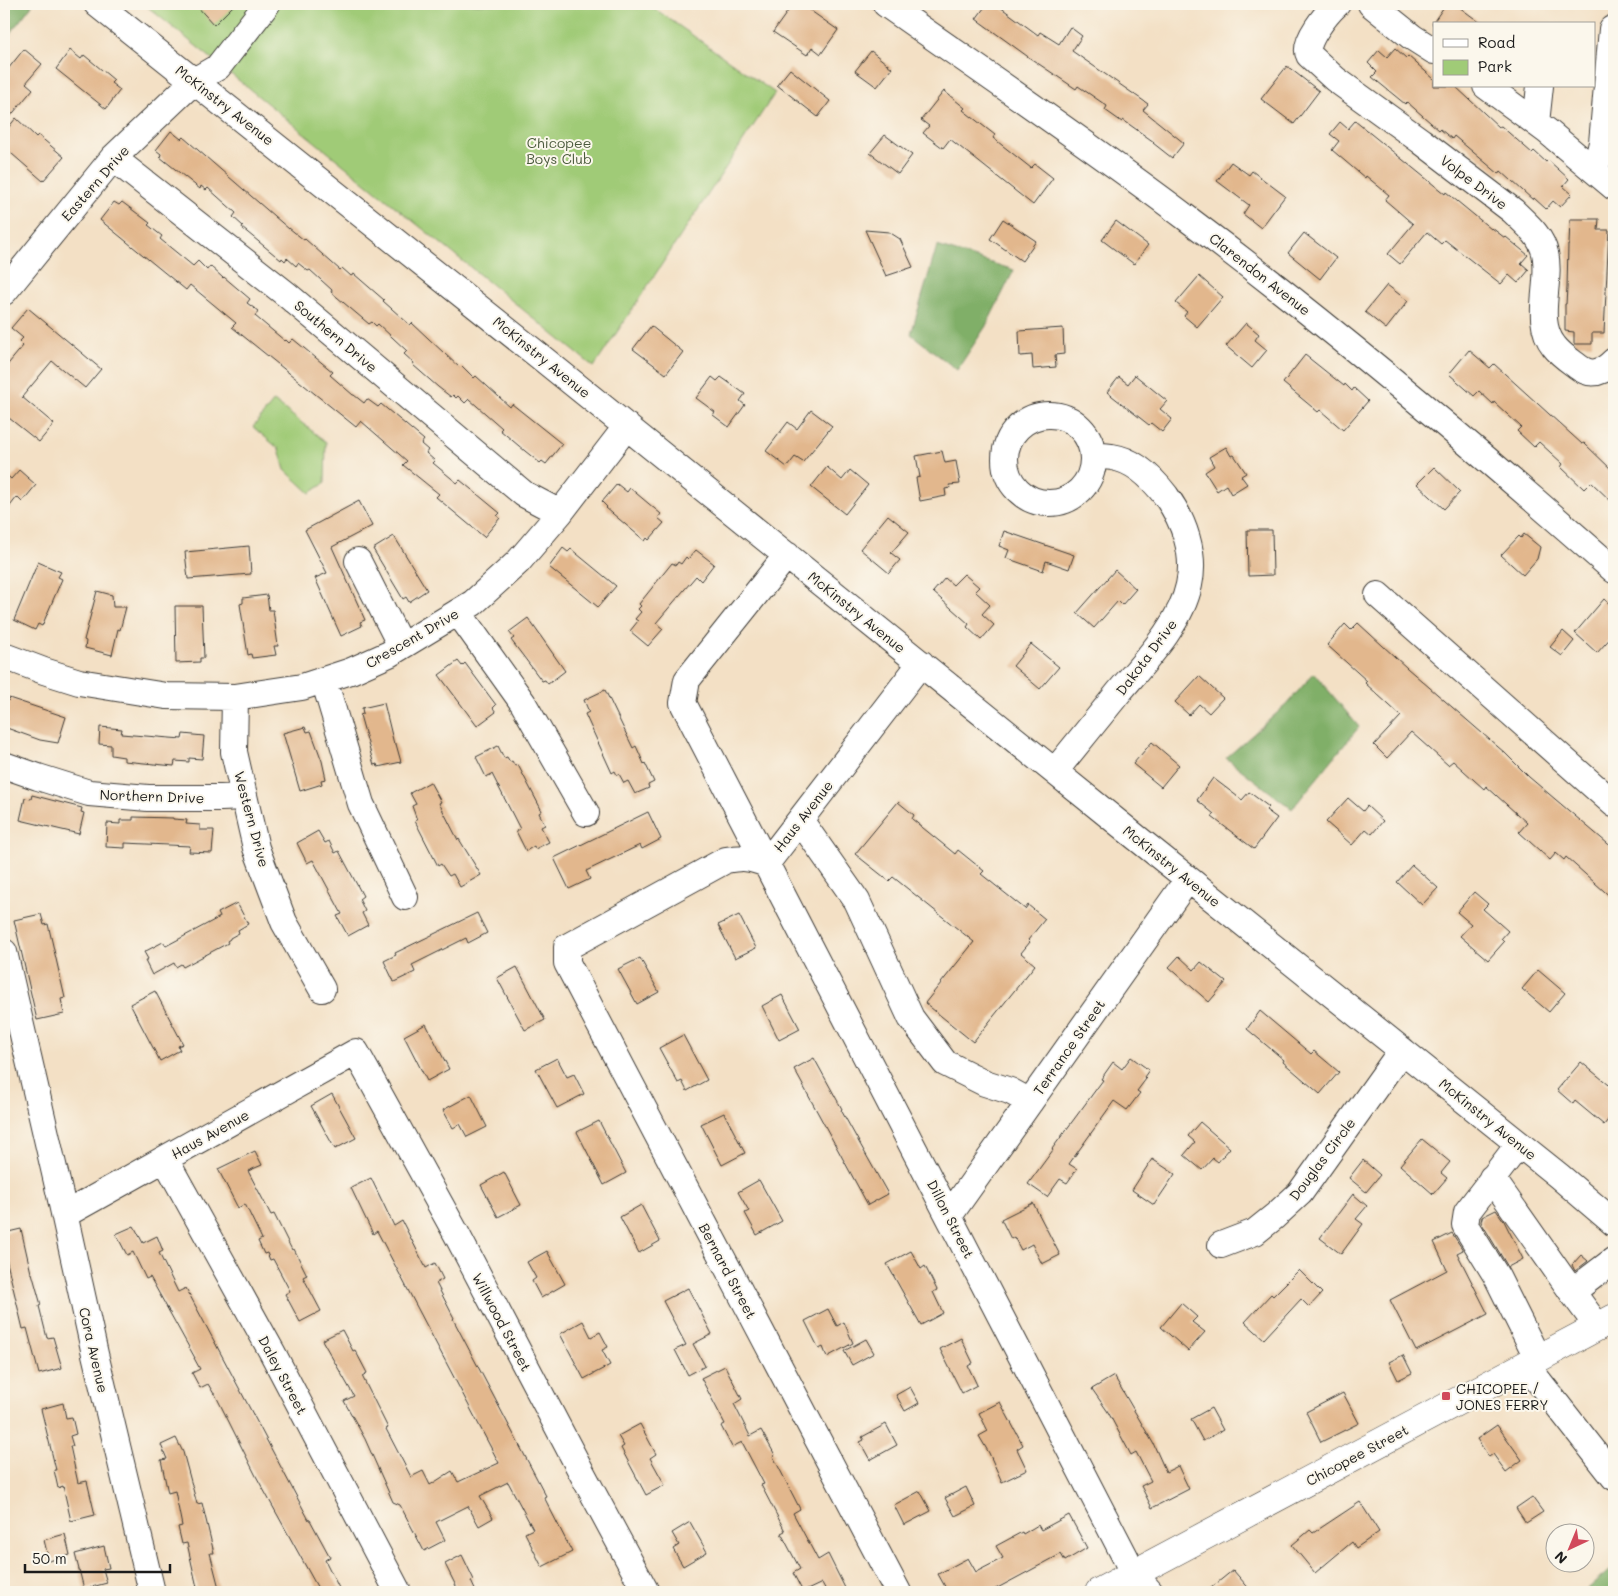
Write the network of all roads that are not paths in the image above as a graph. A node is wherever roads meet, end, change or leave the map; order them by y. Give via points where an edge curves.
1 (97, 4) edge
2 (267, 4) edge
3 (886, 4) edge
4 (1337, 4) edge
5 (1371, 4) edge
6 (1612, 29) dead end
7 (1433, 50) edge
8 (194, 81) junction
9 (1489, 88) edge
10 (1540, 88) edge
11 (1536, 123) junction
12 (113, 158) junction
13 (1605, 179) edge
14 (4, 292) edge
15 (1614, 361) edge
16 (627, 426) junction
17 (1093, 456) dead end
18 (560, 513) junction
19 (787, 555) junction
20 (358, 561) dead end
21 (1614, 570) edge
22 (1378, 595) dead end
23 (458, 612) junction
24 (401, 646) junction
25 (4, 656) edge
26 (921, 663) junction
27 (324, 680) junction
28 (235, 697) junction
29 (4, 765) edge
30 (1055, 772) junction
31 (244, 797) junction
32 (1614, 804) edge
33 (586, 813) dead end
34 (800, 820) junction
35 (766, 864) junction
36 (1188, 879) junction
37 (405, 897) dead end
38 (567, 947) joint
39 (4, 952) edge
40 (322, 989) dead end
41 (10, 1010) edge
42 (1402, 1050) junction
43 (356, 1052) joint
44 (1030, 1102) junction
45 (1518, 1144) junction
46 (165, 1159) junction
47 (1492, 1178) junction
48 (64, 1214) junction
49 (949, 1216) junction
50 (1614, 1223) edge
51 (1221, 1244) dead end
52 (1614, 1260) edge
53 (1572, 1292) junction
54 (1606, 1322) edge
55 (1532, 1362) junction
56 (1614, 1477) edge
57 (1142, 1583) edge
58 (152, 1592) edge
59 (398, 1592) edge
60 (646, 1592) edge
61 (898, 1592) edge
62 (1099, 1592) edge

1 - 8 street, McKinstry Avenue
2 - 8 street, Eastern Drive via 218,67
3 - 21 street, Clarendon Avenue via 1121,169 1248,265 1409,394
4 - 15 street, Volpe Drive via 1319,25 1308,46 1308,54 1335,79 1421,141 1526,224 1540,240 1545,253 1544,317 1550,341 1563,355 1591,373
5 - 7 street
6 - 13 street via 1602,143
8 - 12 street, Eastern Drive
8 - 16 street, McKinstry Avenue
9 - 11 street
10 - 11 street
11 - 13 street
12 - 14 street, Eastern Drive
12 - 18 street, Southern Drive via 286,294 524,494
16 - 18 street, Crescent Drive
16 - 19 street, McKinstry Avenue
17 - 30 street, Dakota Drive via 1127,462 1157,485 1176,511 1186,535 1190,557 1189,584 1183,603 1166,632
18 - 23 street, Crescent Drive via 518,562 473,603
19 - 26 street, McKinstry Avenue
19 - 35 street, Dillon Street via 687,680 683,703
20 - 24 street
22 - 32 street
23 - 24 street, Crescent Drive
23 - 33 street via 523,703
24 - 27 street, Crescent Drive via 351,671
25 - 28 street, Crescent Drive via 44,672 115,689 166,696
26 - 30 street, McKinstry Avenue
26 - 34 street, Haus Avenue
27 - 28 street, Crescent Drive via 302,687
27 - 37 street via 361,804
28 - 31 street, Western Drive via 234,752
29 - 31 street, Northern Drive via 89,793 148,798
30 - 36 street, McKinstry Avenue
31 - 40 street, Western Drive via 256,848 284,922
34 - 35 street, Haus Avenue
34 - 44 street via 857,901 911,1018 946,1063 984,1084 1010,1091
35 - 38 street, Haus Avenue via 741,857 726,860
35 - 49 street, Dillon Street
36 - 42 street, McKinstry Avenue
36 - 44 street, Terrance Street
38 - 61 street, Bernard Street via 567,963
39 - 41 street, Cora Avenue
41 - 48 street, Cora Avenue via 39,1108
42 - 45 street, McKinstry Avenue
42 - 51 street, Douglas Circle via 1300,1193 1255,1232
43 - 46 street, Haus Avenue
43 - 60 street, Willwood Street
44 - 49 street, Terrance Street
45 - 47 street
45 - 50 street, McKinstry Avenue
46 - 48 street, Haus Avenue
46 - 59 street, Daley Street via 272,1352
47 - 53 street
47 - 55 street via 1467,1212 1465,1225 1497,1277
48 - 58 street, Cora Avenue via 94,1354
49 - 57 street, Dillon Street
52 - 53 street
53 - 54 street
54 - 55 main road, Chicopee Street
55 - 56 street
55 - 57 main road, Chicopee Street
57 - 62 main road, Chicopee Street

